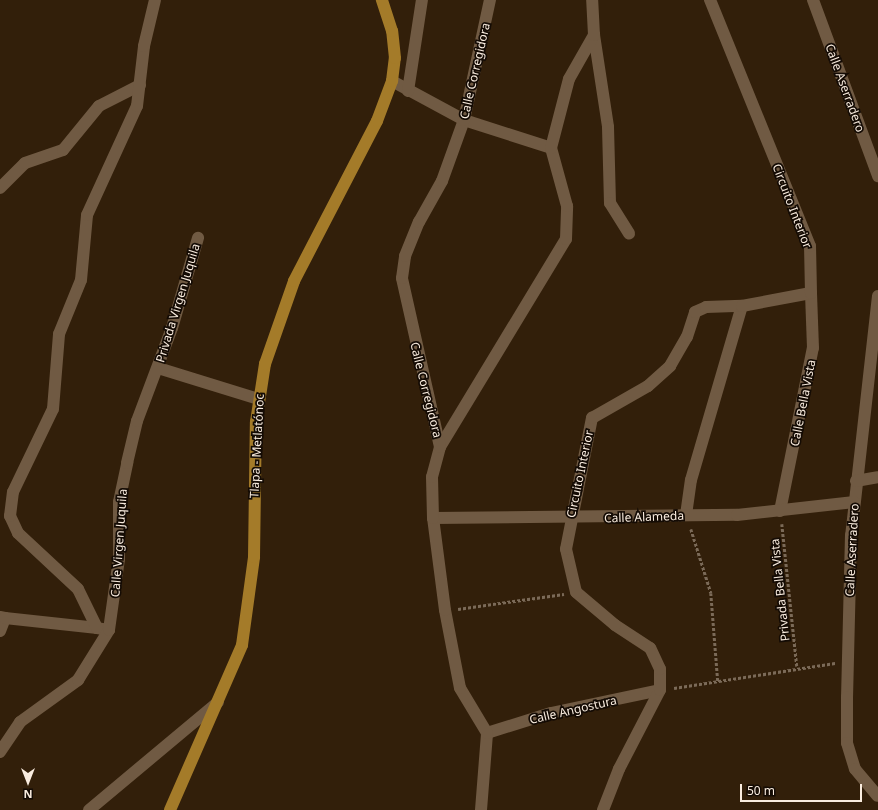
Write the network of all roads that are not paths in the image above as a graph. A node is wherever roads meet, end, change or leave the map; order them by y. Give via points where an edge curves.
1 (155, 0) edge
2 (382, 0) edge
3 (422, 0) edge
4 (490, 0) edge
5 (592, 0) edge
6 (710, 0) edge
7 (813, 0) edge
8 (594, 35) junction
9 (392, 81) junction
10 (140, 85) junction
11 (408, 91) junction
12 (464, 120) junction
13 (551, 148) junction
14 (878, 176) edge
15 (0, 188) edge
16 (629, 233) dead end
17 (198, 238) dead end
18 (811, 293) junction
19 (878, 296) edge
20 (742, 306) junction
21 (158, 368) junction
22 (258, 398) junction
23 (440, 447) junction
24 (878, 477) edge
25 (856, 481) junction
26 (854, 502) junction
27 (780, 511) junction
28 (686, 515) junction
29 (434, 518) junction
30 (571, 519) junction
31 (3, 617) edge
32 (103, 629) junction
33 (0, 631) edge
34 (660, 690) junction
35 (219, 702) junction
36 (487, 733) junction
37 (1, 748) edge
38 (878, 796) edge
39 (89, 810) edge
40 (170, 810) edge
41 (481, 810) edge
42 (603, 810) edge

1 - 10 street
2 - 9 main road, Tlapa - Metlatónoc via 392,31
3 - 11 street
4 - 12 street, Calle Corregidora
5 - 8 street
6 - 18 street, Circuito Interior via 810,246
7 - 14 street, Calle Aserradero
8 - 13 street via 569,79
8 - 16 street via 608,127 610,203
9 - 11 street
9 - 22 main road, Tlapa - Metlatónoc via 377,121 294,281 265,364
10 - 15 street via 99,106 63,150 25,163
10 - 32 street via 137,106 87,214 81,280 59,334 54,409 13,492 10,516 18,533 78,589
11 - 12 street
12 - 13 street
12 - 23 street, Calle Corregidora via 442,181 411,243 402,278
13 - 23 street via 567,206 566,239
17 - 21 street, Privada Virgen Juquila
18 - 20 street, Circuito Interior
18 - 27 street, Calle Bella Vista via 814,348
19 - 25 street, Calle Aserradero
20 - 28 street via 690,480
20 - 30 street, Circuito Interior via 706,307 695,312 687,337 670,366 648,386 592,418
21 - 22 street
21 - 32 street, Calle Virgen Juquila via 137,421 119,502 120,558
22 - 35 main road, Tlapa - Metlatónoc via 249,603 242,645
23 - 29 street, Calle Corregidora via 432,477
24 - 25 street
25 - 26 street, Calle Aserradero
26 - 27 street, Calle Alameda
26 - 38 street, Calle Aserradero via 847,743 855,769
27 - 28 street, Calle Alameda
28 - 30 street, Calle Alameda
29 - 30 street, Calle Alameda
29 - 36 street, Calle Corregidora via 445,610 460,688
30 - 34 street, Circuito Interior via 566,549 576,592 615,625 650,648 660,669
31 - 32 street
31 - 33 street
32 - 37 street, Calle Virgen Juquila via 78,680 20,722
34 - 36 street, Calle Angostura via 551,713
34 - 42 street via 619,769
35 - 39 street
35 - 40 main road, Tlapa - Metlatónoc
36 - 41 street

